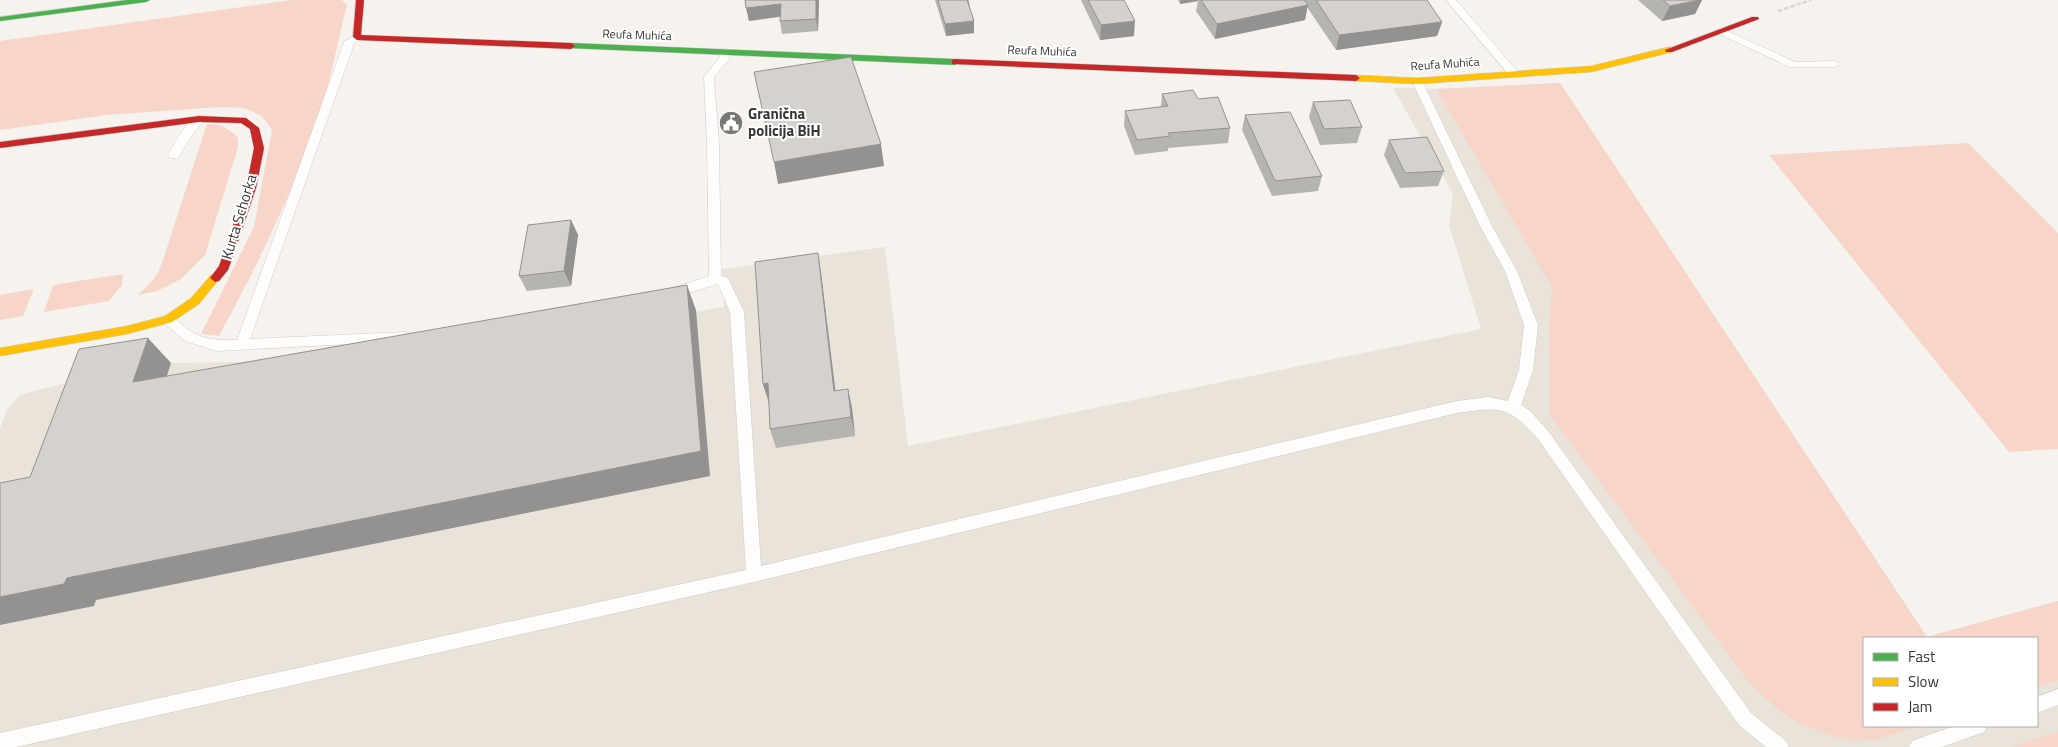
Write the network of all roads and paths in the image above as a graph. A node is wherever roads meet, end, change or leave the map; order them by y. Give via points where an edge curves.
1 (146, 0) edge
2 (360, 0) edge
3 (1451, 0) edge
4 (1811, 0) edge
5 (0, 19) edge
6 (1755, 19) joint
7 (1720, 31) junction
8 (357, 37) junction
9 (726, 52) junction
10 (1835, 64) dead end
11 (1513, 74) junction
12 (1416, 81) junction
13 (199, 119) junction
14 (0, 145) edge
15 (174, 155) dead end
16 (715, 279) junction
17 (658, 297) edge
18 (168, 319) junction
19 (416, 336) edge
20 (242, 344) junction
21 (0, 352) edge
22 (1513, 407) junction
23 (754, 574) junction
24 (2058, 697) edge
25 (2038, 705) edge
26 (1975, 727) edge
27 (0, 742) edge
28 (1780, 747) edge
29 (1918, 747) edge

1 - 5 street
2 - 8 street
3 - 11 lane
4 - 6 path
6 - 7 street, Reufa Muhića
7 - 10 lane via 1782,61
7 - 11 street, Reufa Muhića via 1665,51 1591,69
8 - 9 street, Reufa Muhića
8 - 20 lane via 349,42
9 - 12 street, Reufa Muhića
9 - 16 lane via 709,77
11 - 12 street, Reufa Muhića
12 - 22 lane via 1511,271 1531,324 1526,370
13 - 14 street, Kurta Schorka
13 - 15 lane
13 - 18 street, Kurta Schorka via 243,120 254,128 258,148 251,188 224,267 195,301
16 - 17 lane
16 - 23 lane via 722,281 737,312
18 - 20 lane via 194,341 217,346
18 - 21 street, Kurta Schorka via 127,330
19 - 20 lane
22 - 23 lane via 1488,402 1456,407
22 - 28 lane via 1526,415 1543,435 1745,719
23 - 27 lane
24 - 25 lane
26 - 29 lane

